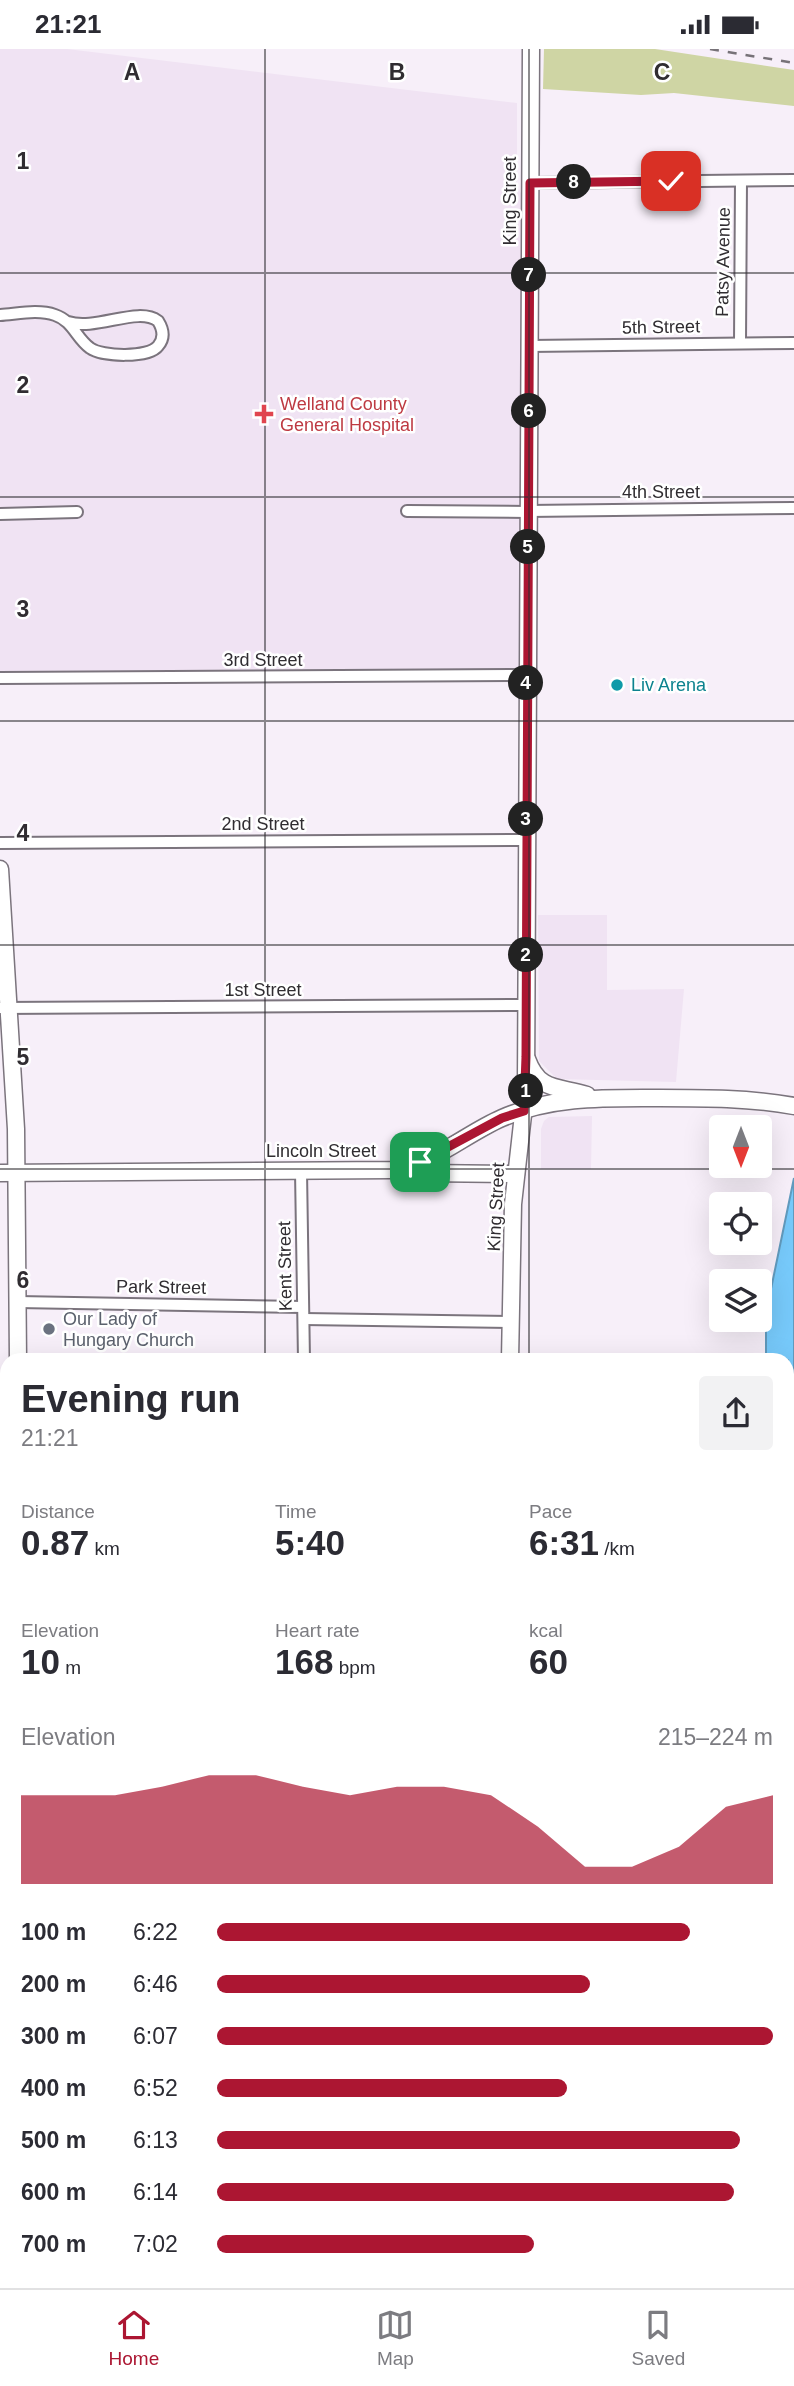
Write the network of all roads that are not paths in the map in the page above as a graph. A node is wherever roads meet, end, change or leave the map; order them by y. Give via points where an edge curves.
1 (531, 49) edge
2 (794, 180) edge
3 (741, 181) junction
4 (530, 183) junction
5 (0, 315) edge
6 (68, 322) junction
7 (740, 343) junction
8 (794, 343) edge
9 (529, 346) junction
10 (794, 508) edge
11 (407, 511) dead end
12 (77, 512) dead end
13 (528, 512) junction
14 (0, 514) edge
15 (527, 675) junction
16 (0, 678) edge
17 (526, 840) junction
18 (0, 843) edge
19 (0, 869) edge
20 (526, 1005) junction
21 (5, 1009) edge
22 (526, 1057) junction
23 (595, 1098) junction
24 (791, 1106) edge
25 (524, 1111) junction
26 (402, 1169) junction
27 (301, 1171) junction
28 (17, 1172) junction
29 (0, 1173) edge
30 (516, 1174) junction
31 (18, 1303) junction
32 (303, 1307) junction
33 (304, 1319) junction
34 (510, 1322) junction
35 (18, 1353) edge
36 (304, 1353) edge
37 (510, 1353) edge

1 - 4 main road, King Street
2 - 3 street
3 - 4 street
3 - 7 street, Patsy Avenue
4 - 9 main road, King Street
5 - 6 street via 49,313
6 - 6 street via 87,345 102,353 145,354 162,338 160,323 148,316 90,325
7 - 8 street, 5th Street
7 - 9 street, 5th Street
9 - 13 main road, King Street
10 - 13 street, 4th Street
11 - 13 street, 4th Street
12 - 14 street
13 - 15 main road, King Street
15 - 16 street, 3rd Street
15 - 17 main road, King Street
17 - 18 street, 2nd Street
17 - 20 main road, King Street
19 - 21 main road
20 - 21 street, 1st Street
20 - 22 main road, King Street
21 - 28 main road
22 - 23 main road via 540,1082
22 - 25 main road, King Street
23 - 24 main road, Lincoln Street via 722,1098
23 - 25 main road, Lincoln Street
25 - 26 main road, Lincoln Street
25 - 30 main road, King Street
26 - 27 main road, Lincoln Street
26 - 30 main road
27 - 28 main road, Lincoln Street
27 - 32 street, Kent Street
28 - 29 main road, Lincoln Street
28 - 31 main road
30 - 34 main road, King Street
31 - 32 street, Park Street
31 - 35 main road
32 - 33 street, Kent Street
33 - 34 street
33 - 36 street, Kent Street
34 - 37 main road, King Street

